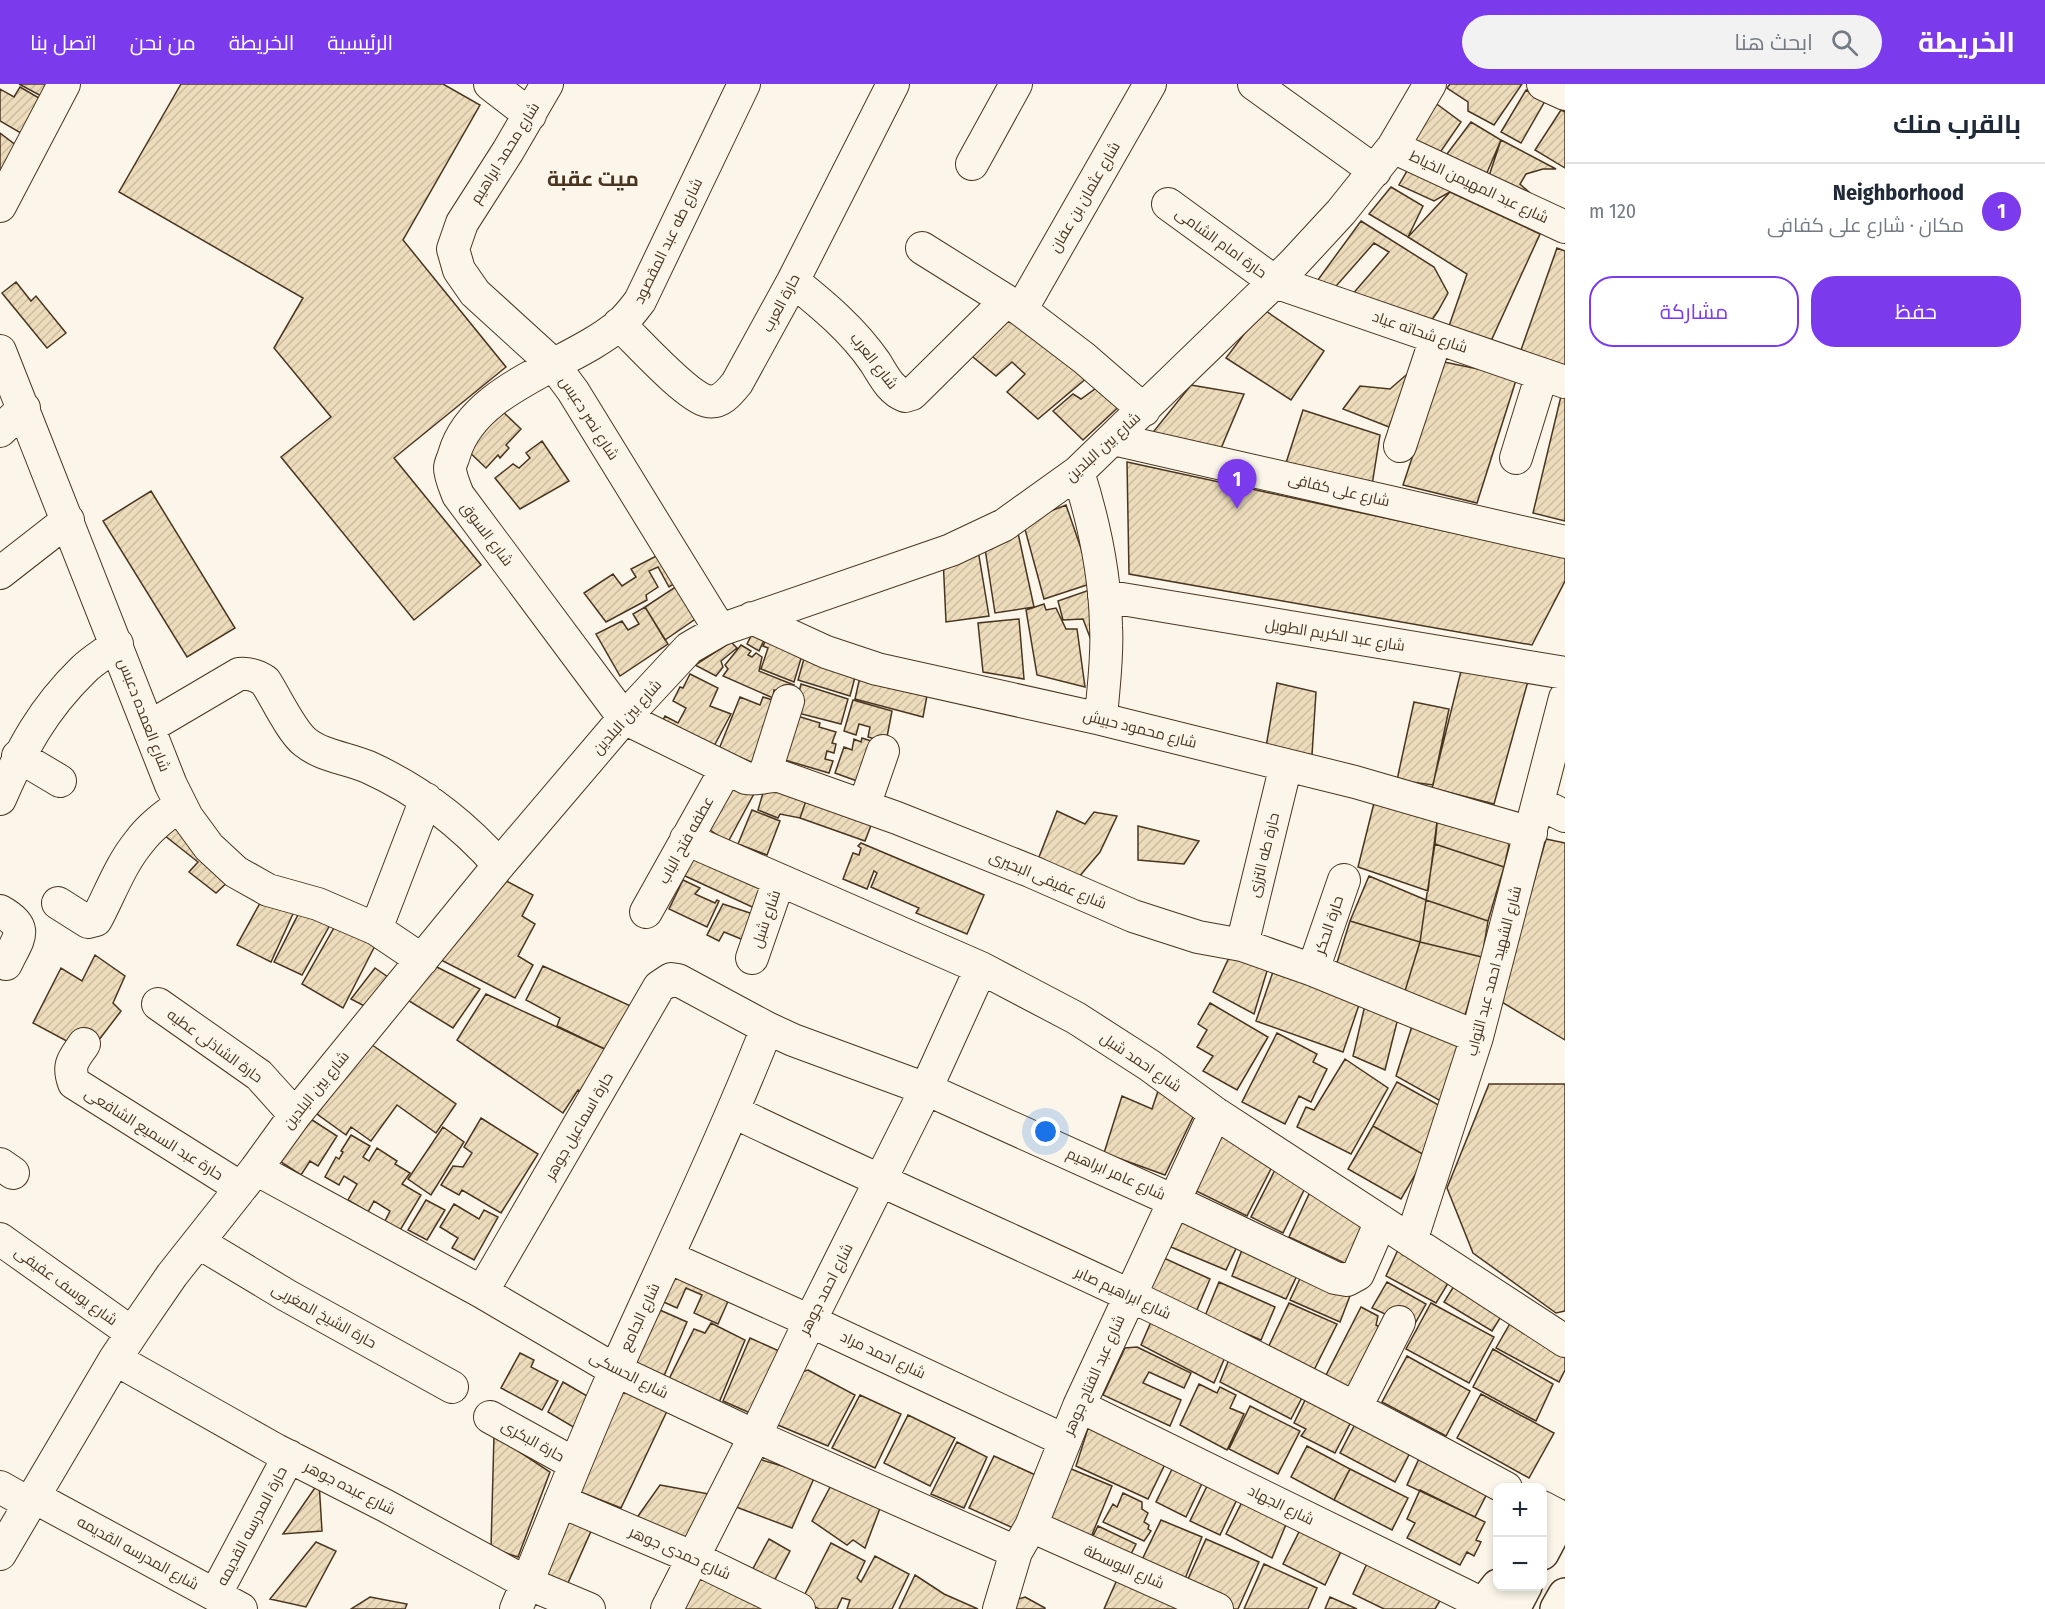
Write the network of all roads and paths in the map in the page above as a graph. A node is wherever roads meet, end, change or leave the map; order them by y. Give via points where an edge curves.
1 (64, 84) edge
2 (490, 84) edge
3 (547, 84) edge
4 (744, 84) edge
5 (893, 84) edge
6 (1016, 84) edge
7 (1150, 84) edge
8 (1254, 84) edge
9 (1430, 84) edge
10 (1543, 84) edge
11 (1565, 94) edge
12 (530, 115) junction
13 (1384, 159) junction
14 (972, 164) dead end
15 (1168, 204) dead end
16 (0, 205) edge
17 (462, 223) joint
18 (1565, 227) edge
19 (922, 248) dead end
20 (793, 281) junction
21 (1275, 282) junction
22 (1013, 305) junction
23 (619, 324) junction
24 (1436, 338) junction
25 (1, 356) edge
26 (553, 364) junction
27 (1553, 378) edge
28 (24, 408) junction
29 (1144, 410) junction
30 (0, 431) edge
31 (1113, 438) junction
32 (1400, 446) dead end
33 (1516, 458) dead end
34 (1078, 472) junction
35 (68, 519) junction
36 (1565, 542) edge
37 (0, 573) edge
38 (1104, 596) junction
39 (752, 618) junction
40 (720, 630) junction
41 (117, 644) junction
42 (1565, 673) edge
43 (1565, 698) edge
44 (788, 702) dead end
45 (624, 718) junction
46 (1101, 718) junction
47 (149, 727) junction
48 (883, 751) dead end
49 (18, 756) junction
50 (1286, 765) junction
51 (726, 769) junction
52 (764, 777) junction
53 (60, 780) dead end
54 (0, 799) edge
55 (426, 799) junction
56 (180, 805) junction
57 (864, 806) junction
58 (1552, 809) edge
59 (1531, 834) junction
60 (686, 839) junction
61 (499, 865) junction
62 (779, 880) junction
63 (1344, 880) dead end
64 (58, 903) dead end
65 (0, 911) edge
66 (646, 912) dead end
67 (376, 929) junction
68 (1242, 945) junction
69 (752, 958) dead end
70 (422, 960) junction
71 (6, 964) dead end
72 (981, 968) junction
73 (1313, 970) junction
74 (687, 985) joint
75 (158, 1004) dead end
76 (767, 1028) junction
77 (1477, 1037) junction
78 (84, 1044) dead end
79 (926, 1089) junction
80 (734, 1112) junction
81 (1215, 1113) junction
82 (295, 1115) junction
83 (248, 1178) junction
84 (881, 1182) junction
85 (1174, 1201) junction
86 (1381, 1221) junction
87 (0, 1239) edge
88 (1411, 1241) junction
89 (198, 1242) junction
90 (668, 1257) junction
91 (482, 1292) junction
92 (1130, 1296) junction
93 (810, 1321) junction
94 (1399, 1322) dead end
95 (1565, 1341) edge
96 (124, 1346) junction
97 (615, 1370) junction
98 (452, 1387) dead end
99 (1079, 1406) junction
100 (1356, 1407) junction
101 (490, 1417) dead end
102 (755, 1436) junction
103 (1064, 1440) junction
104 (289, 1456) junction
105 (575, 1464) junction
106 (1497, 1483) edge
107 (0, 1487) edge
108 (32, 1500) junction
109 (560, 1501) junction
110 (1553, 1518) edge
111 (1547, 1537) edge
112 (1024, 1539) junction
113 (0, 1554) edge
114 (694, 1558) junction
115 (1516, 1591) edge
116 (1565, 1595) edge
117 (522, 1596) edge
118 (228, 1602) edge
119 (1493, 1602) edge
120 (589, 1609) edge
121 (667, 1609) edge
122 (799, 1609) edge
123 (999, 1609) edge
124 (1217, 1609) edge
125 (1557, 1609) edge

1 - 16 street
2 - 12 street
3 - 12 street, شارع محمد ابراهيم
4 - 23 street, شارع طه عبد المقصود via 640,301
5 - 20 street, حارة العرب
6 - 14 street
7 - 22 street, شارع عثمان بن عفان
8 - 13 street, شارع عبد المهيمن الخياط
9 - 13 street, شارع بين البلدين
10 - 11 street
12 - 17 street, شارع محمد ابراهيم
13 - 18 street, شارع عبد المهيمن الخياط
13 - 21 street, شارع بين البلدين
15 - 21 street, حارة امام الشامى
17 - 26 street, شارع نصر دعبس via 453,249 459,270 475,293
19 - 22 street
20 - 22 street, شارع العرب via 849,330 894,390 905,396
20 - 23 street, حارة العرب via 737,384 725,397 709,401 692,395
21 - 24 street, شارع شحاته عياد
21 - 29 street, شارع بين البلدين
22 - 29 street via 1084,358
23 - 26 street, شارع طه عبد المقصود
24 - 27 street, شارع شحاته عياد
24 - 32 street
25 - 28 street, شارع العمده دعبس
26 - 40 street, شارع نصر دعبس
26 - 45 street, شارع السوق via 496,399 473,420 457,444 450,470 458,495
27 - 33 street
28 - 30 street
28 - 35 street, شارع العمده دعبس
29 - 31 street, شارع بين البلدين
31 - 34 street, شارع بين البلدين
31 - 36 street, شارع على كفافى
34 - 38 street via 1089,506
34 - 39 street, شارع بين البلدين via 1004,525 951,550
35 - 37 street
35 - 41 street, شارع العمده دعبس
38 - 42 street, شارع عبد الكريم الطويل
38 - 46 street via 1107,628
39 - 40 street, شارع بين البلدين
39 - 46 street, شارع محمود حبيش via 826,652 877,669
40 - 45 street, شارع بين البلدين via 689,648
41 - 47 street, شارع العمده دعبس
41 - 49 street via 85,668 57,697
43 - 58 street, شارع الشهيد احمد عبد التواب
44 - 52 street
45 - 51 street, شارع عفيفى البحيرى
45 - 61 street, شارع بين البلدين
46 - 50 street, شارع محمود حبيش
47 - 55 street via 230,678 248,673 265,681 302,740 318,752 368,767
47 - 56 street, شارع العمده دعبس
48 - 57 street
49 - 53 street
49 - 54 street
50 - 59 street, شارع محمود حبيش
50 - 68 street, حارة طه الترزى
51 - 52 street, شارع عفيفى البحيرى via 746,778
51 - 60 street, عطفه فتح الباب
52 - 57 street, شارع عفيفى البحيرى via 779,776
55 - 61 street via 461,825
55 - 67 street
56 - 64 street via 139,842 96,920 88,922
56 - 67 street, شارع العمده دعبس via 209,847 236,872 268,890 318,904
57 - 68 street, شارع عفيفى البحيرى via 1133,916 1198,937
58 - 59 street, شارع الشهيد احمد عبد التواب
59 - 77 street, شارع الشهيد احمد عبد التواب
60 - 62 street, شارع احمد شبل
60 - 66 street, عطفه فتح الباب
61 - 70 street, شارع بين البلدين
62 - 69 street, شارع شبل
62 - 72 street, شارع احمد شبل
63 - 73 street, حارة الحكر
65 - 71 street via 15,919 19,927 20,936
67 - 70 street, شارع العمده دعبس
68 - 73 street, شارع عفيفى البحيرى
70 - 82 street, شارع بين البلدين
72 - 79 street, شارع احمد جوهر
72 - 81 street, شارع احمد شبل via 1076,1018
73 - 77 street, شارع عفيفى البحيرى
74 - 76 street, شارع عامر ابراهيم
74 - 91 street, حارة اسماعيل جوهر via 671,979 659,987
75 - 82 street, حارة الشاذلى عطيه via 259,1075
76 - 79 street, شارع عامر ابراهيم
76 - 80 street, شارع الجامع
77 - 88 street, شارع الشهيد احمد عبد التواب
78 - 83 street, حارة عبد السميع الشافعى via 72,1061 74,1083
79 - 84 street, شارع احمد جوهر
79 - 85 street, شارع عامر ابراهيم
80 - 84 street, شارع ابراهيم صابر
80 - 90 street, شارع الجامع
81 - 85 street, شارع عبد الفتاح جوهر
81 - 86 street, شارع احمد شبل
82 - 83 street, شارع بين البلدين
83 - 89 street, شارع بين البلدين
83 - 91 street, شارع الحسكى
84 - 92 street, شارع ابراهيم صابر
84 - 93 street, شارع احمد جوهر
85 - 86 street, شارع عامر ابراهيم via 1335,1278 1347,1280 1358,1274
85 - 92 street, شارع عبد الفتاح جوهر
86 - 88 street, شارع احمد شبل
87 - 96 street, شارع يوسف عفيفى
88 - 95 street, شارع احمد شبل
89 - 96 street, شارع بين البلدين
89 - 98 street, حارة الشيخ المغربى
90 - 93 street, شارع احمد مراد
90 - 97 street, شارع الجامع
91 - 97 street, شارع الحسكى
92 - 99 street, شارع عبد الفتاح جوهر
92 - 100 street, شارع ابراهيم صابر
93 - 102 street, شارع احمد جوهر
93 - 103 street, شارع احمد مراد
94 - 100 street
96 - 104 street, شارع عبده جوهر
96 - 108 street, شارع بين البلدين
97 - 102 street, شارع الحسكى
97 - 105 street, شارع الجامع
99 - 103 street, شارع عبد الفتاح جوهر
99 - 119 street, شارع الجهاد
100 - 106 street, شارع ابراهيم صابر
101 - 105 street, حارة البكرى
102 - 112 street, شارع الحسكى
102 - 114 street, شارع احمد جوهر
103 - 112 street, شارع عبد الفتاح جوهر
104 - 117 street, شارع عبده جوهر via 386,1506
104 - 118 street, حارة المدرسه القديمه
105 - 109 street, شارع الجامع
107 - 108 street, شارع المدرسه القديمه
108 - 113 street, شارع بين البلدين
108 - 118 street, شارع المدرسه القديمه
109 - 114 street, شارع حمدى جوهر
109 - 117 street, شارع الجامع
110 - 111 street
112 - 123 street, شارع عبد الفتاح جوهر
112 - 124 street, شارع البوسطة
114 - 121 street, شارع احمد جوهر
114 - 122 street, شارع حمدى جوهر
115 - 119 street
116 - 125 street
117 - 120 street, شارع عبده جوهر

